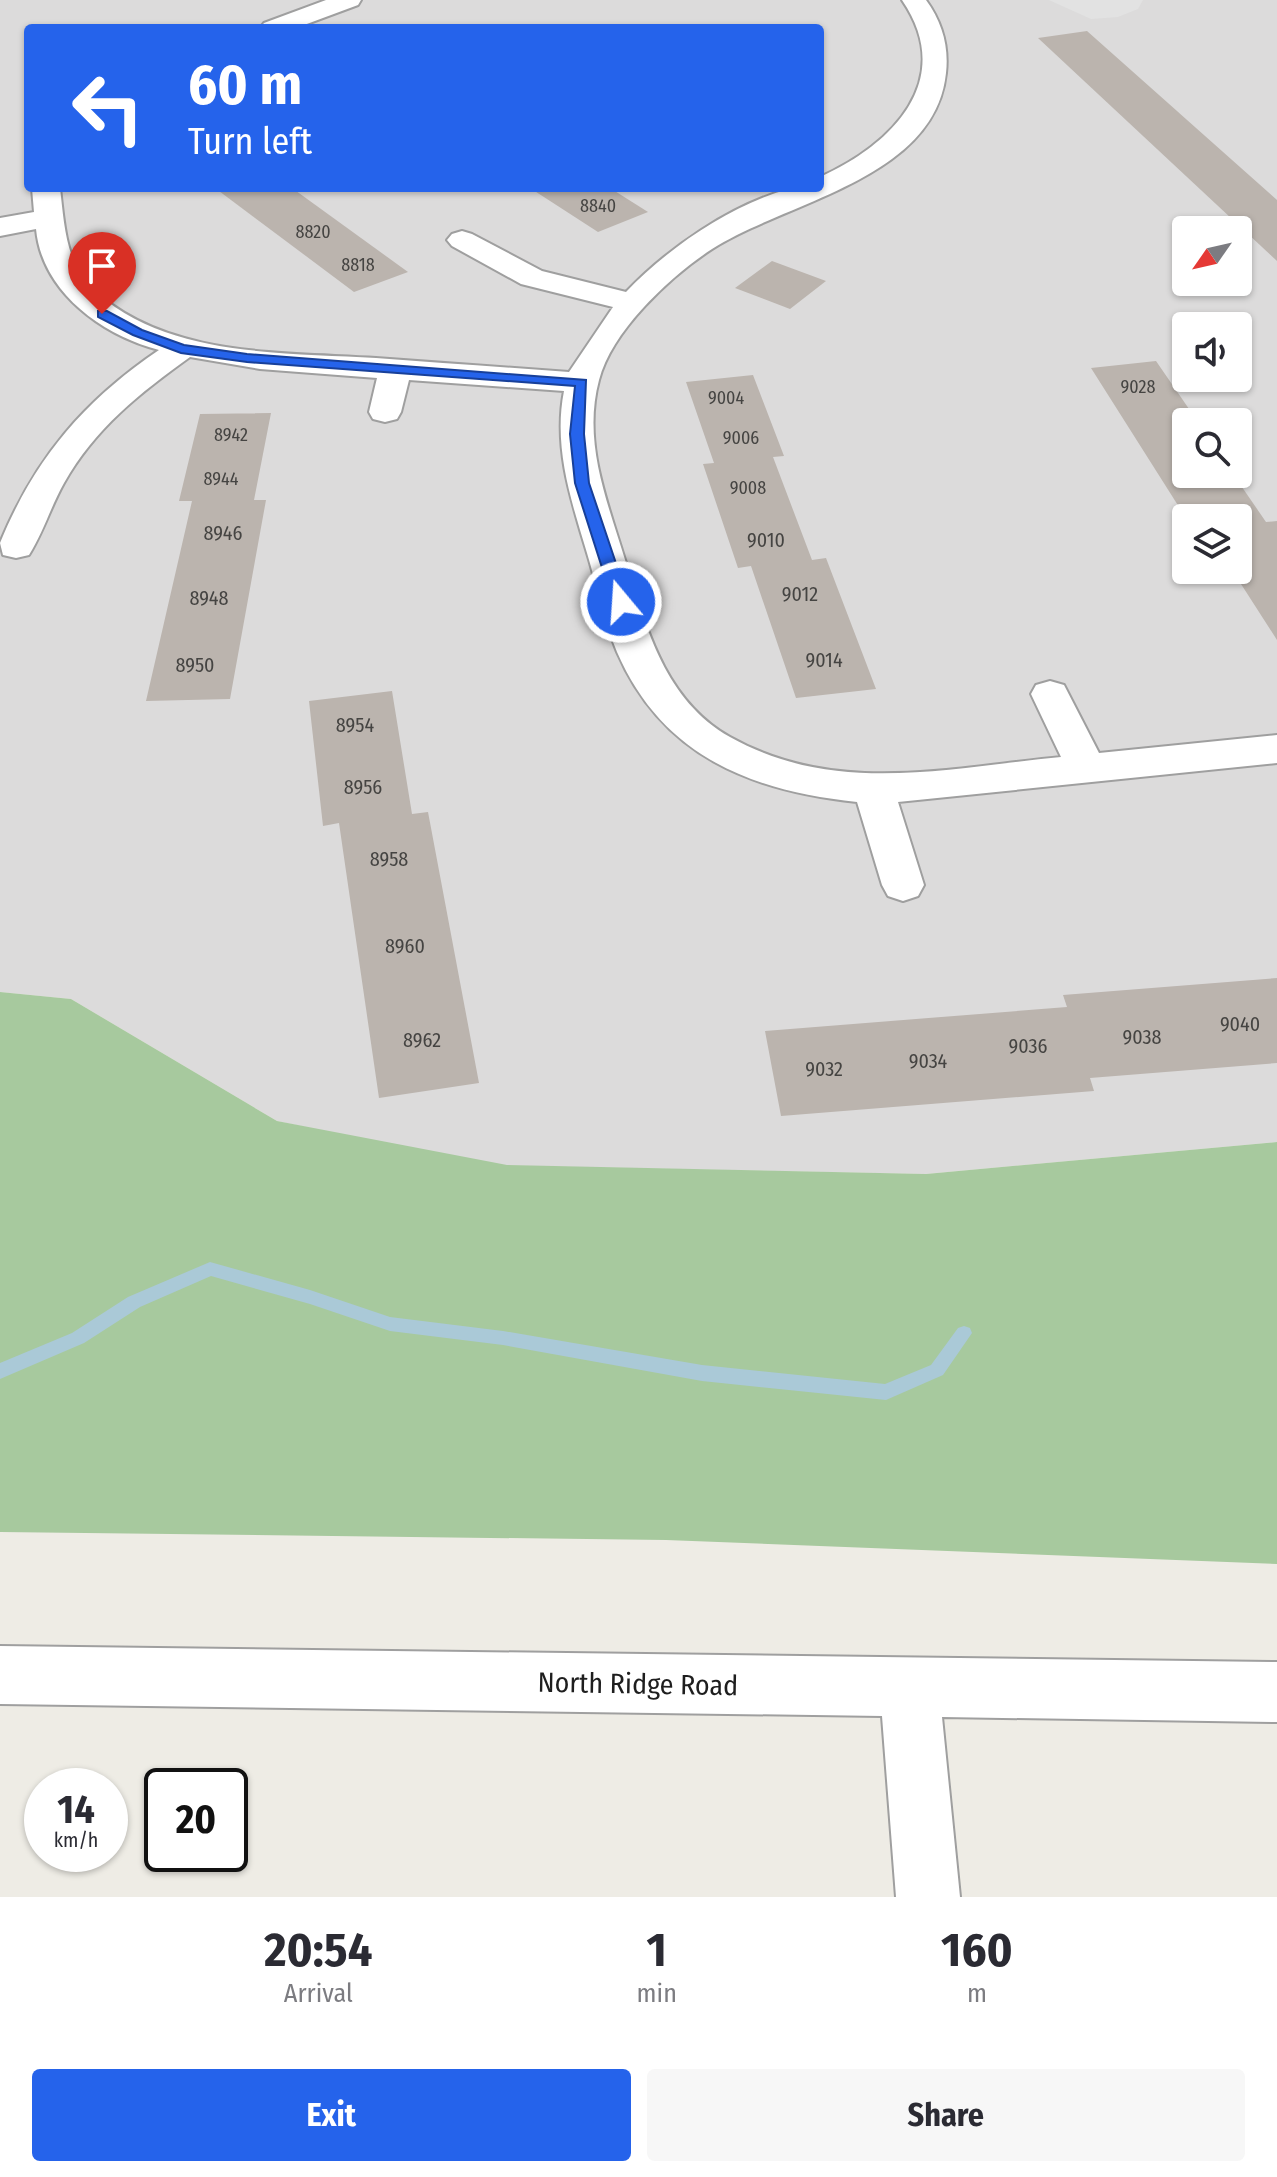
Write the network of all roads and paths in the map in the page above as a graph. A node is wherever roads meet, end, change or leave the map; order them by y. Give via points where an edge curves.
1 (349, 0) edge
2 (914, 0) edge
3 (284, 24) edge
4 (824, 180) edge
5 (794, 192) edge
6 (46, 204) edge
7 (0, 227) edge
8 (462, 240) dead end
9 (630, 302) junction
10 (181, 349) junction
11 (395, 369) junction
12 (582, 383) junction
13 (385, 412) dead end
14 (16, 547) dead end
15 (1050, 694) dead end
16 (1277, 749) edge
17 (1086, 768) junction
18 (874, 790) junction
19 (903, 885) dead end
20 (0, 1675) edge
21 (910, 1689) junction
22 (1277, 1692) edge
23 (928, 1897) edge

1 - 3 street
2 - 4 street via 927,16 934,43 927,105 908,132 877,159
5 - 9 street via 666,267
6 - 7 street
6 - 10 street via 55,256 74,290 102,314
8 - 9 street via 532,278
9 - 12 street
10 - 11 street
10 - 14 street via 124,389 86,428 51,472
11 - 12 street
11 - 13 street
12 - 18 street via 577,434 582,483 641,662 665,703 720,750 764,771 820,786
15 - 17 street
16 - 17 street
17 - 18 street
18 - 19 street
20 - 21 street, North Ridge Road
21 - 22 street, North Ridge Road
21 - 23 street

